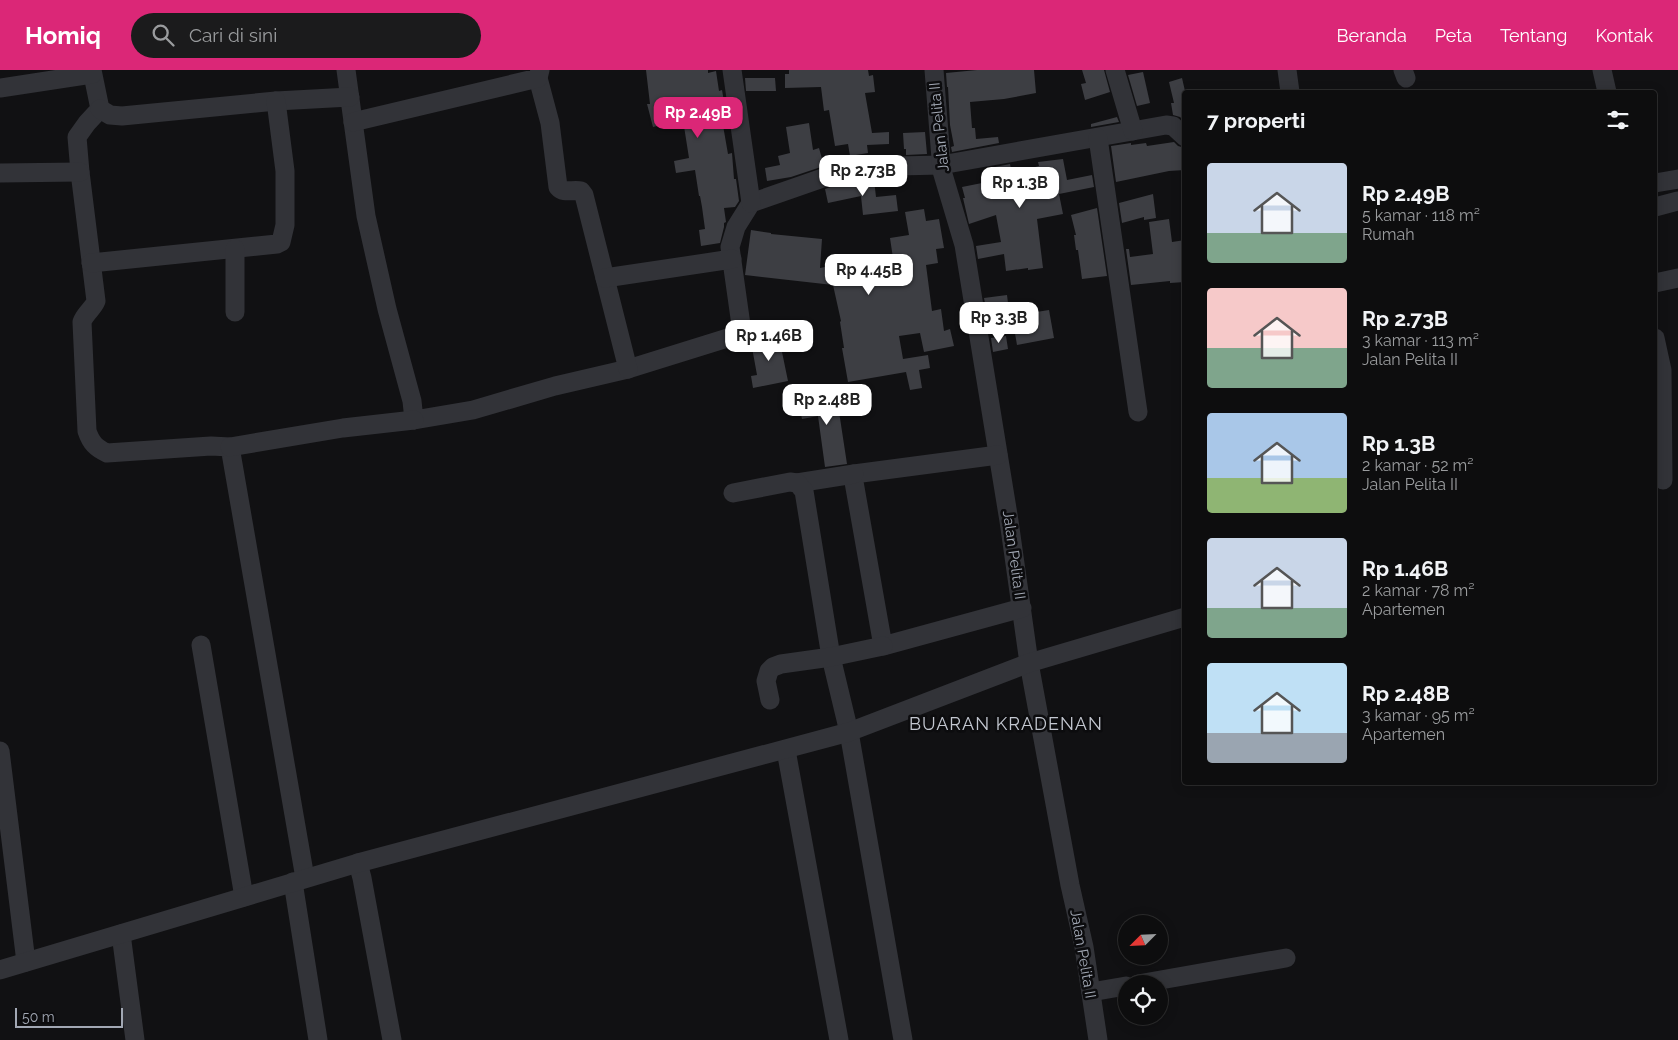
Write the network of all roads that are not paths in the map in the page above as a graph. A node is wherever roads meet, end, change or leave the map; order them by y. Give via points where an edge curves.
1 (346, 70) edge
2 (732, 70) edge
3 (934, 70) edge
4 (1115, 70) edge
5 (1287, 70) edge
6 (1602, 70) edge
7 (92, 72) edge
8 (539, 74) edge
9 (0, 88) edge
10 (1290, 90) edge
11 (1607, 90) edge
12 (350, 97) junction
13 (276, 101) junction
14 (100, 109) junction
15 (354, 122) junction
16 (1133, 131) junction
17 (1182, 134) edge
18 (1098, 138) junction
19 (941, 165) junction
20 (80, 172) junction
21 (0, 173) edge
22 (1678, 179) edge
23 (1657, 183) edge
24 (1678, 201) edge
25 (752, 203) junction
26 (1657, 206) edge
27 (236, 248) junction
28 (732, 259) junction
29 (91, 263) junction
30 (605, 278) junction
31 (1678, 278) edge
32 (1657, 283) edge
33 (234, 312) dead end
34 (1657, 347) edge
35 (628, 370) junction
36 (1138, 412) dead end
37 (414, 420) junction
38 (230, 451) junction
39 (998, 455) junction
40 (854, 474) junction
41 (1665, 479) edge
42 (797, 483) junction
43 (733, 493) dead end
44 (1022, 608) junction
45 (1182, 618) edge
46 (201, 645) dead end
47 (882, 646) junction
48 (831, 657) junction
49 (1029, 662) junction
50 (770, 700) dead end
51 (850, 732) junction
52 (786, 750) junction
53 (0, 751) edge
54 (6, 855) edge
55 (358, 863) junction
56 (299, 880) junction
57 (244, 896) junction
58 (121, 934) junction
59 (1286, 958) dead end
60 (26, 962) junction
61 (0, 970) edge
62 (1168, 979) edge
63 (1118, 987) edge
64 (1091, 992) junction
65 (135, 1040) edge
66 (318, 1040) edge
67 (392, 1040) edge
68 (839, 1040) edge
69 (903, 1040) edge
70 (1098, 1040) edge

1 - 12 street
2 - 25 street
3 - 19 street, Jalan Pelita II
4 - 16 street
5 - 10 street
6 - 11 street
7 - 9 street
7 - 14 street
8 - 15 street
8 - 30 street via 550,123 558,187 564,191 581,191 584,195
12 - 13 street
12 - 15 street
13 - 14 street via 122,116 110,115
13 - 27 street via 286,172 286,225 277,244
14 - 20 street via 77,138
15 - 37 street via 366,216
16 - 17 street via 1171,125
16 - 18 street
18 - 19 street
18 - 36 street
19 - 25 street via 840,172
19 - 39 street, Jalan Pelita II via 964,245
20 - 21 street
20 - 29 street
22 - 23 street
24 - 26 street
25 - 28 street via 736,227 730,247
27 - 29 street
27 - 33 street
28 - 30 street
28 - 35 street via 741,325 736,333
29 - 38 street via 96,301 82,322 90,440 98,449 108,453 211,446
30 - 35 street
31 - 32 street
34 - 41 street via 1662,370
35 - 37 street via 555,386 474,410
37 - 38 street via 343,428
38 - 56 street
39 - 40 street
39 - 44 street, Jalan Pelita II
40 - 42 street
40 - 47 street
42 - 43 street
42 - 48 street via 806,499
44 - 47 street
44 - 49 street, Jalan Pelita II
45 - 49 street
46 - 57 street
47 - 48 street
48 - 50 street via 773,667 766,681
48 - 51 street
49 - 51 street
49 - 64 street, Jalan Pelita II
51 - 52 street
51 - 69 street
52 - 55 street
52 - 68 street
53 - 54 street
54 - 60 street
55 - 56 street
55 - 67 street
56 - 57 street
56 - 66 street
57 - 58 street
58 - 60 street
58 - 65 street
59 - 62 street
60 - 61 street
63 - 64 street
64 - 70 street, Jalan Pelita II

